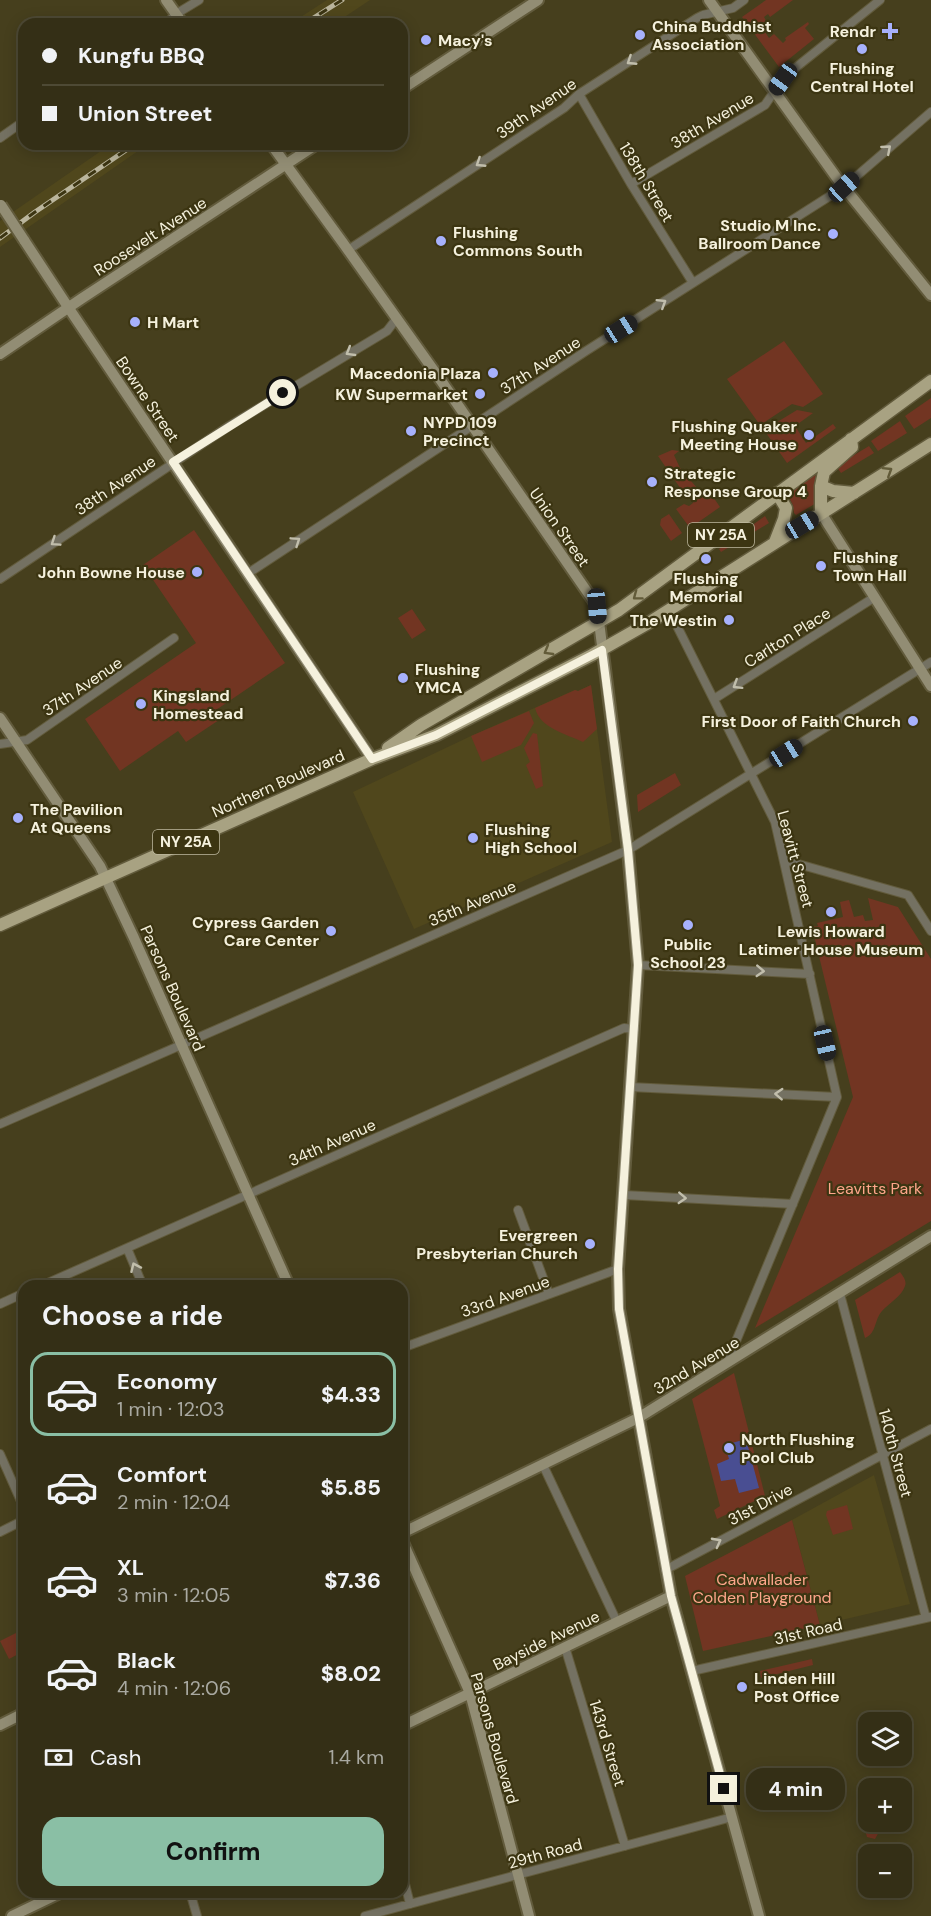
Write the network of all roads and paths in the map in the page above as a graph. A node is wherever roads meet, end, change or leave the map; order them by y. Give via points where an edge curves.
1 (166, 0) edge
2 (199, 0) edge
3 (538, 0) edge
4 (709, 0) edge
5 (744, 0) edge
6 (880, 0) edge
7 (718, 13) junction
8 (176, 14) junction
9 (172, 18) edge
10 (179, 18) edge
11 (408, 85) edge
12 (773, 91) junction
13 (579, 94) junction
14 (931, 111) edge
15 (18, 126) edge
16 (0, 138) edge
17 (275, 150) edge
18 (308, 150) edge
19 (285, 165) junction
20 (632, 184) junction
21 (844, 187) junction
22 (0, 204) edge
23 (348, 250) junction
24 (693, 283) junction
25 (931, 295) edge
26 (68, 307) junction
27 (397, 318) junction
28 (0, 354) edge
29 (931, 381) edge
30 (472, 427) junction
31 (851, 439) junction
32 (931, 444) edge
33 (173, 462) junction
34 (821, 486) junction
35 (777, 493) junction
36 (854, 493) junction
37 (821, 513) junction
38 (775, 542) junction
39 (247, 574) junction
40 (0, 579) edge
41 (875, 597) junction
42 (669, 610) junction
43 (598, 621) junction
44 (174, 638) dead end
45 (602, 650) junction
46 (931, 662) edge
47 (920, 669) junction
48 (931, 686) edge
49 (714, 699) junction
50 (0, 718) edge
51 (16, 741) junction
52 (0, 744) edge
53 (372, 759) junction
54 (752, 774) junction
55 (628, 850) junction
56 (784, 860) junction
57 (105, 878) junction
58 (0, 925) edge
59 (931, 931) edge
60 (638, 965) junction
61 (810, 974) junction
62 (635, 1029) junction
63 (181, 1043) junction
64 (630, 1087) junction
65 (837, 1097) junction
66 (0, 1124) edge
67 (249, 1194) junction
68 (624, 1195) junction
69 (793, 1204) junction
70 (518, 1210) dead end
71 (931, 1236) edge
72 (127, 1248) junction
73 (618, 1269) junction
74 (55, 1280) edge
75 (140, 1280) edge
76 (286, 1280) edge
77 (549, 1294) junction
78 (840, 1294) junction
79 (18, 1296) edge
80 (0, 1304) edge
81 (408, 1346) edge
82 (726, 1364) junction
83 (638, 1418) junction
84 (931, 1429) edge
85 (0, 1454) edge
86 (883, 1455) junction
87 (543, 1465) junction
88 (18, 1494) edge
89 (18, 1523) edge
90 (408, 1530) edge
91 (0, 1532) edge
92 (408, 1554) edge
93 (666, 1570) junction
94 (671, 1596) junction
95 (929, 1618) edge
96 (616, 1622) junction
97 (565, 1647) junction
98 (692, 1671) junction
99 (470, 1693) junction
100 (18, 1716) edge
101 (408, 1723) edge
102 (0, 1725) edge
103 (732, 1816) junction
104 (626, 1846) junction
105 (518, 1874) junction
106 (408, 1896) edge
107 (50, 1898) edge
108 (192, 1898) edge
109 (410, 1904) junction
110 (12, 1916) edge
111 (197, 1916) edge
112 (365, 1916) edge
113 (529, 1916) edge
114 (759, 1916) edge

1 - 8 street
2 - 8 street
3 - 11 street
4 - 7 street
5 - 7 street, 39th Avenue
6 - 12 street, 38th Avenue via 784,77
7 - 12 street
7 -> 13 street, 39th Avenue via 697,18
8 - 9 street
8 - 10 street
12 - 20 street, 38th Avenue via 765,105
12 - 21 street
13 - 20 street, 138th Street
13 -> 23 street, 39th Avenue via 564,108
21 -> 14 street, 37th Avenue
15 - 16 street
17 - 19 street, Union Street
18 - 19 street, Roosevelt Avenue
19 - 23 street, Union Street
19 - 26 street, Roosevelt Avenue
20 - 24 street, 138th Street
21 - 24 street, 37th Avenue
21 - 25 street
22 - 26 street, Bowne Street, bridge
23 - 27 street, Union Street
30 -> 24 street, 37th Avenue
26 - 28 street, Roosevelt Avenue
26 - 33 street, Bowne Street
27 - 30 street, Union Street
27 -> 33 street, 38th Avenue via 387,331
29 - 31 main road, Northern Boulevard / NY 25A
39 -> 30 street, 37th Avenue
30 - 43 street, Union Street via 597,606
31 - 34 main road via 852,447 824,472
31 - 35 main road, Northern Boulevard / NY 25A
36 -> 32 main road, Northern Boulevard / NY 25A
33 - 39 street, Bowne Street
33 -> 40 street, 38th Avenue
34 - 36 main road
34 - 37 main road
35 - 38 main road via 786,508
35 -> 43 main road, Northern Boulevard / NY 25A via 619,610
36 - 37 main road, Northern Boulevard / NY 25A
37 - 38 main road, Northern Boulevard / NY 25A
37 - 41 street
38 - 42 main road, Northern Boulevard / NY 25A
39 - 53 street, Bowne Street
41 - 47 street
41 -> 49 street, Carlton Place
42 - 45 main road, Northern Boulevard / NY 25A
42 - 49 street, Leavitt Street
43 - 45 street, Union Street
43 -> 53 main road, Northern Boulevard / NY 25A via 421,725
44 - 51 street, 37th Avenue via 27,740
45 - 53 main road, Northern Boulevard / NY 25A via 436,735
45 - 55 street, Union Street
46 - 47 street, 35th Avenue
47 - 48 street
47 - 54 street, 35th Avenue
49 - 54 street, Leavitt Street
50 - 51 street, Parsons Boulevard
51 - 52 street, 37th Avenue
51 - 57 street, Parsons Boulevard
53 - 57 main road, Northern Boulevard / NY 25A
54 - 55 street, 35th Avenue
54 - 56 street, Leavitt Street via 775,822
55 - 60 street, Union Street
55 - 63 street, 35th Avenue
56 - 59 street via 908,895
56 - 61 street, Leavitt Street
57 - 58 main road, Northern Boulevard / NY 25A
57 - 63 street, Parsons Boulevard
60 -> 61 street
60 - 62 street, Union Street
61 - 65 street, Leavitt Street
62 - 64 street, Union Street
62 - 67 street, 34th Avenue via 624,1028
63 - 66 street, 35th Avenue
63 - 67 street, Parsons Boulevard
65 -> 64 street
64 - 68 street, Union Street
65 - 69 street
67 - 72 street, 34th Avenue
67 - 76 street, Parsons Boulevard
68 -> 69 street
68 - 73 street, Union Street
69 - 82 street
70 - 77 street
71 - 78 street, 32nd Avenue
72 - 74 street, 34th Avenue
75 -> 72 street
73 - 77 street, 33rd Avenue
73 - 83 street, Union Street via 619,1309
77 - 81 street, 33rd Avenue
78 - 82 street, 32nd Avenue
78 - 86 street, 140th Street
79 - 80 street
82 - 83 street, 32nd Avenue
83 - 87 street, 32nd Avenue
83 - 93 street, Union Street
84 - 86 street, 31st Drive
85 - 88 street
93 -> 86 street, 31st Drive
86 - 95 street, 140th Street
87 - 90 street, 32nd Avenue
87 - 96 street
89 - 91 street
92 - 99 street, Parsons Boulevard
93 - 94 street, Union Street
94 - 96 street, Bayside Avenue
94 - 98 street, Union Street
95 - 98 street, 31st Road
96 - 97 street, Bayside Avenue
97 - 99 street, Bayside Avenue
97 - 104 street, 143rd Street
98 - 103 street, Union Street
99 - 101 street, Bayside Avenue
99 - 105 street, Parsons Boulevard
100 - 102 street
103 - 104 street, 29th Road
103 - 114 street, Union Street
104 - 105 street, 29th Road
105 - 109 street, 29th Road
105 - 113 street, Parsons Boulevard
106 - 109 street
107 - 110 street
108 - 111 street
109 - 112 street, 29th Road

